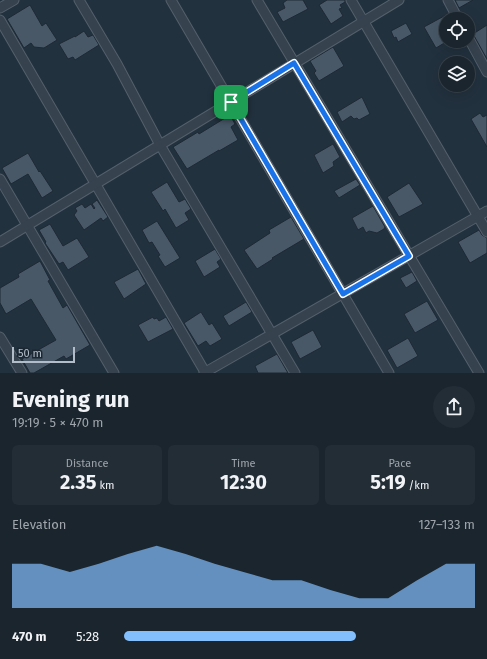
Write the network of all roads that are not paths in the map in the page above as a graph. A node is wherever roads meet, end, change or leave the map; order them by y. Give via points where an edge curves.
1 (14, 0) edge
2 (79, 0) edge
3 (171, 0) edge
4 (257, 0) edge
5 (351, 0) edge
6 (399, 0) edge
7 (448, 0) edge
8 (0, 8) edge
9 (454, 12) edge
10 (0, 20) edge
11 (364, 21) junction
12 (474, 48) edge
13 (294, 63) junction
14 (487, 72) edge
15 (231, 102) junction
16 (160, 145) junction
17 (0, 179) edge
18 (96, 184) junction
19 (487, 211) edge
20 (478, 217) junction
21 (28, 226) junction
22 (487, 232) edge
23 (0, 242) edge
24 (409, 256) junction
25 (343, 294) junction
26 (272, 334) junction
27 (0, 337) edge
28 (208, 372) edge
29 (22, 373) edge
30 (114, 373) edge
31 (295, 373) edge
32 (389, 373) edge
33 (479, 373) edge

1 - 8 street
2 - 16 street
3 - 15 street
4 - 13 street
5 - 11 street
6 - 11 street
7 - 9 street
10 - 18 street
11 - 13 street
11 - 20 street
12 - 14 street
13 - 15 street
13 - 24 street
15 - 16 street
15 - 25 street
16 - 18 street
16 - 26 street
17 - 21 street
18 - 21 street
18 - 28 street
19 - 20 street
20 - 22 street
20 - 24 street
21 - 23 street
21 - 30 street
24 - 25 street
24 - 33 street
25 - 26 street
25 - 32 street
26 - 28 street
26 - 31 street
27 - 29 street

